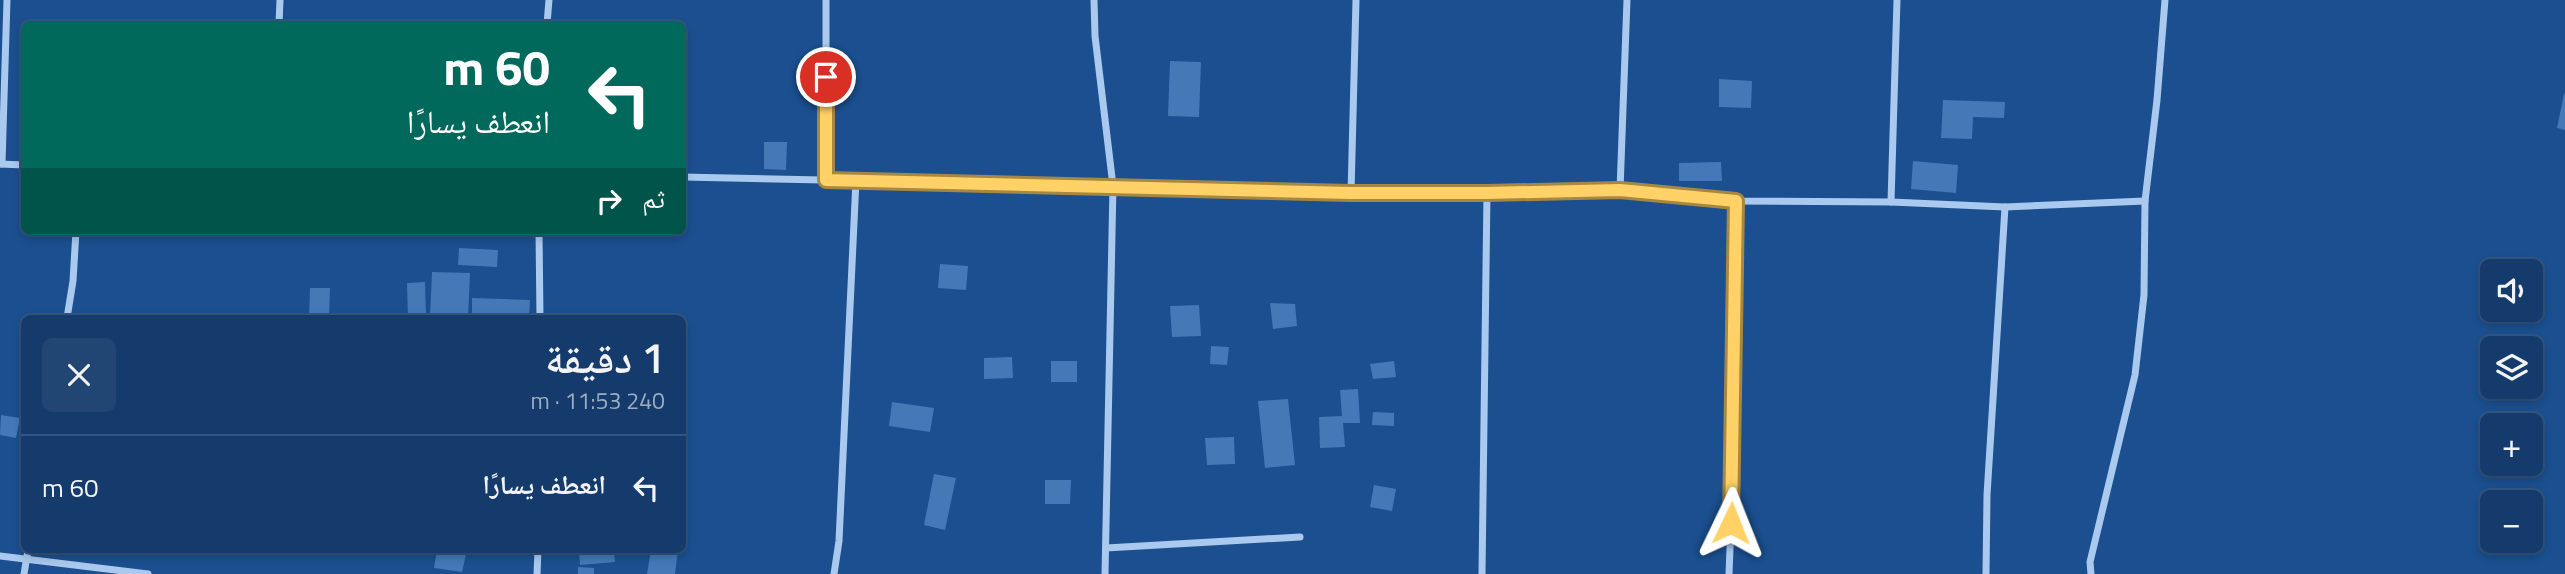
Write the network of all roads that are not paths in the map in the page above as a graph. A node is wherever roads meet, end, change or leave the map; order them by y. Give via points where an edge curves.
1 (7, 0) edge
2 (280, 0) edge
3 (549, 0) edge
4 (826, 0) edge
5 (1094, 0) edge
6 (1356, 0) edge
7 (1627, 0) edge
8 (1897, 0) edge
9 (2165, 0) edge
10 (279, 21) edge
11 (547, 21) edge
12 (1, 164) edge
13 (21, 165) edge
14 (686, 177) edge
15 (826, 180) junction
16 (856, 180) junction
17 (1113, 186) junction
18 (1620, 190) junction
19 (1351, 193) junction
20 (1486, 193) junction
21 (1736, 201) junction
22 (2145, 201) junction
23 (1891, 202) junction
24 (2005, 207) junction
25 (76, 235) edge
26 (539, 235) edge
27 (67, 315) edge
28 (540, 315) edge
29 (1300, 537) dead end
30 (1106, 548) junction
31 (27, 553) edge
32 (538, 553) edge
33 (0, 556) edge
34 (26, 560) junction
35 (24, 574) edge
36 (148, 574) edge
37 (537, 574) edge
38 (834, 574) edge
39 (1105, 574) edge
40 (1482, 574) edge
41 (1729, 574) edge
42 (1986, 574) edge
43 (2091, 574) edge

1 - 12 street
2 - 10 street
3 - 11 street
4 - 15 street
5 - 17 street
6 - 19 street
7 - 18 street
8 - 23 street
9 - 22 street
12 - 13 street
14 - 15 street
15 - 16 street
16 - 17 street
16 - 38 street
17 - 19 street
17 - 30 street
18 - 20 street
18 - 21 street
19 - 20 street
20 - 40 street
21 - 23 street
21 - 41 street
22 - 24 street
22 - 43 street via 2144,296 2135,375 2090,562
23 - 24 street
24 - 42 street
25 - 27 street
26 - 28 street
29 - 30 street
30 - 39 street
31 - 34 street
32 - 37 street
33 - 34 street
34 - 35 street
34 - 36 street

